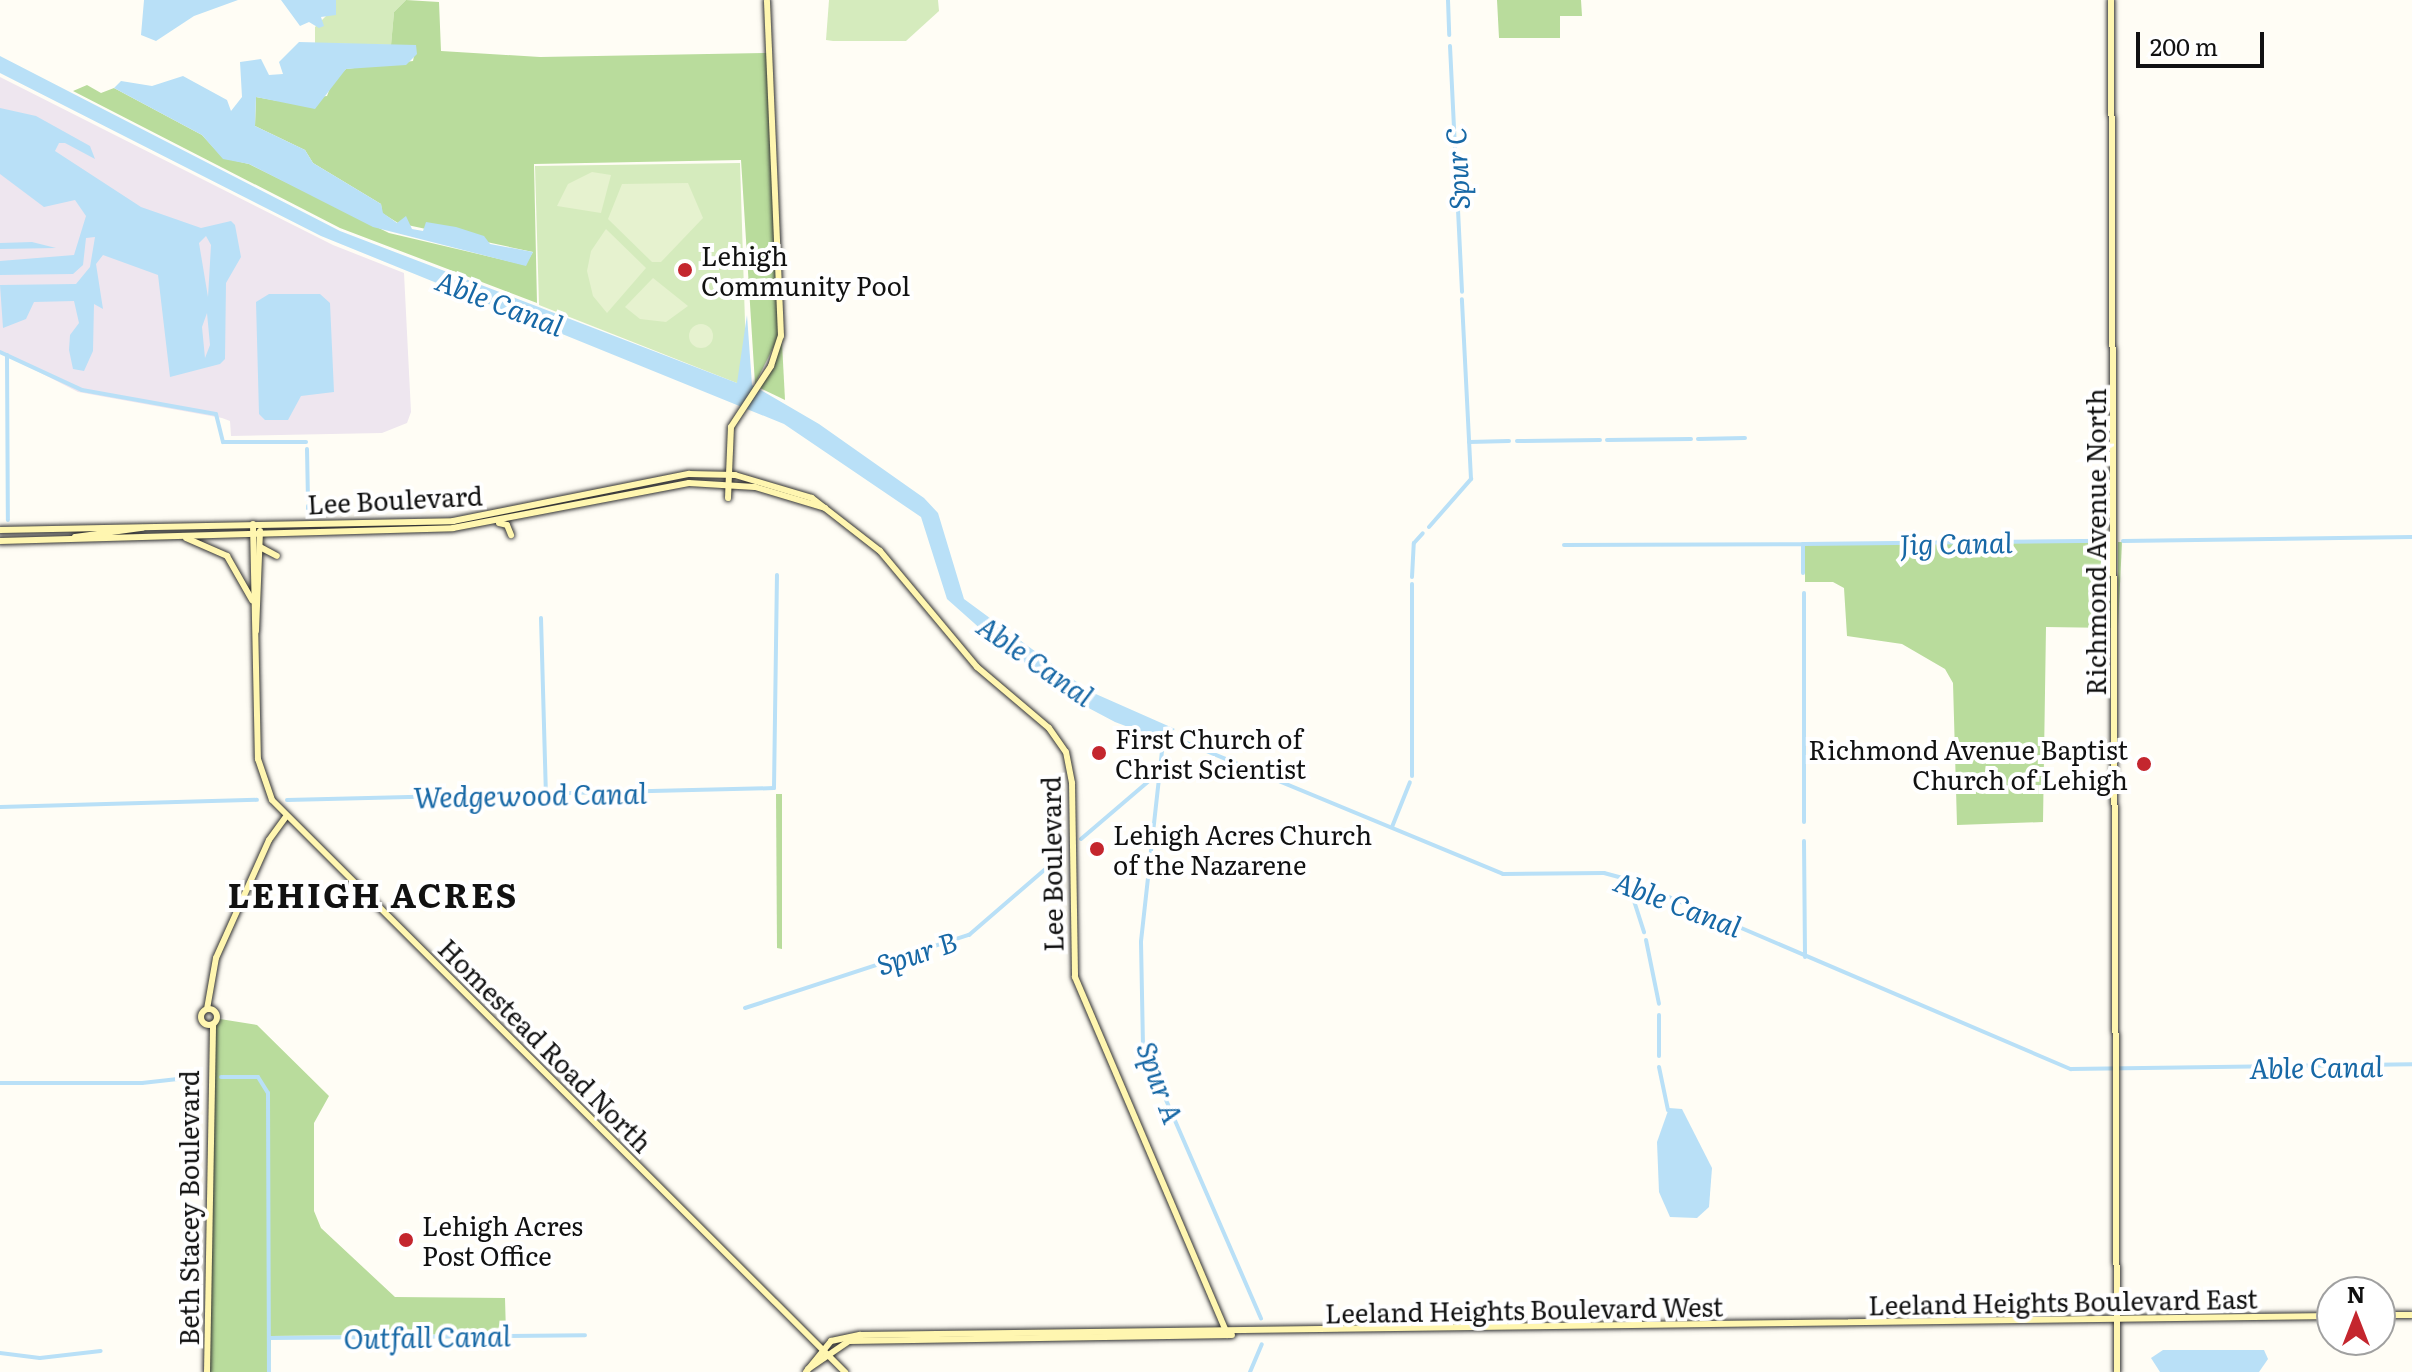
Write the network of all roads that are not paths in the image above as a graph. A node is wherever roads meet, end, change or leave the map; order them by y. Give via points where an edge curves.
1 (767, 0) edge
2 (2111, 0) edge
3 (731, 475) junction
4 (730, 483) junction
5 (576, 495) junction
6 (728, 498) dead end
7 (828, 509) junction
8 (537, 513) junction
9 (517, 517) junction
10 (476, 522) junction
11 (491, 522) junction
12 (392, 523) junction
13 (256, 524) junction
14 (143, 527) junction
15 (0, 530) edge
16 (361, 531) junction
17 (256, 533) junction
18 (162, 536) junction
19 (72, 539) junction
20 (0, 541) edge
21 (260, 547) junction
22 (277, 556) dead end
23 (254, 613) junction
24 (256, 631) junction
25 (286, 817) junction
26 (210, 1010) junction
27 (210, 1025) junction
28 (2316, 1316) edge
29 (2116, 1320) junction
30 (1794, 1325) joint
31 (1228, 1332) junction
32 (824, 1351) junction
33 (207, 1372) edge
34 (806, 1372) edge
35 (845, 1372) edge
36 (2117, 1372) edge

1 - 3 main road via 781,336 760,381 737,411 729,439
2 - 29 main road, Richmond Avenue North
3 - 4 main road
3 - 5 main road, Lee Boulevard via 679,474
3 - 7 main road, Lee Boulevard via 792,489
4 - 6 main road
4 - 7 main road, Lee Boulevard
4 - 8 main road, Lee Boulevard via 679,483
5 - 8 main road via 575,500
5 - 10 main road, Lee Boulevard
7 - 31 main road, Lee Boulevard via 880,551 977,667 1053,732 1066,752 1072,783 1075,977
8 - 9 main road, Lee Boulevard
9 - 11 main road, Lee Boulevard
9 - 11 main road via 511,535 507,525
10 - 11 main road, Lee Boulevard
10 - 12 main road, Lee Boulevard
10 - 16 main road, Lee Boulevard
12 - 13 main road, Lee Boulevard
12 - 16 main road
13 - 14 main road, Lee Boulevard
13 - 17 main road, Homestead Road North
14 - 15 main road, Lee Boulevard
14 - 19 main road via 81,533
16 - 17 main road, Lee Boulevard
17 - 18 main road, Lee Boulevard
17 - 21 main road, Homestead Road North
17 - 23 main road, Homestead Road North
18 - 19 main road, Lee Boulevard
18 - 23 main road via 200,541 227,556 245,579
19 - 20 main road, Lee Boulevard
21 - 22 main road
21 - 24 main road, Homestead Road North
23 - 24 main road, Homestead Road North
24 - 25 main road, Homestead Road North via 259,766 267,790
25 - 26 main road via 269,840 221,945
25 - 32 main road, Homestead Road North
26 - 27 main road via 218,1017
26 - 27 main road via 201,1017
27 - 33 main road, Beth Stacey Boulevard
28 - 29 main road, Leeland Heights Boulevard East
29 - 30 main road, Leeland Heights Boulevard East
29 - 36 main road, Richmond Avenue North
30 - 31 main road, Leeland Heights Boulevard West
31 - 32 main road, Leeland Heights Boulevard West via 860,1335 837,1338
32 - 34 main road
32 - 35 main road, Homestead Road North

